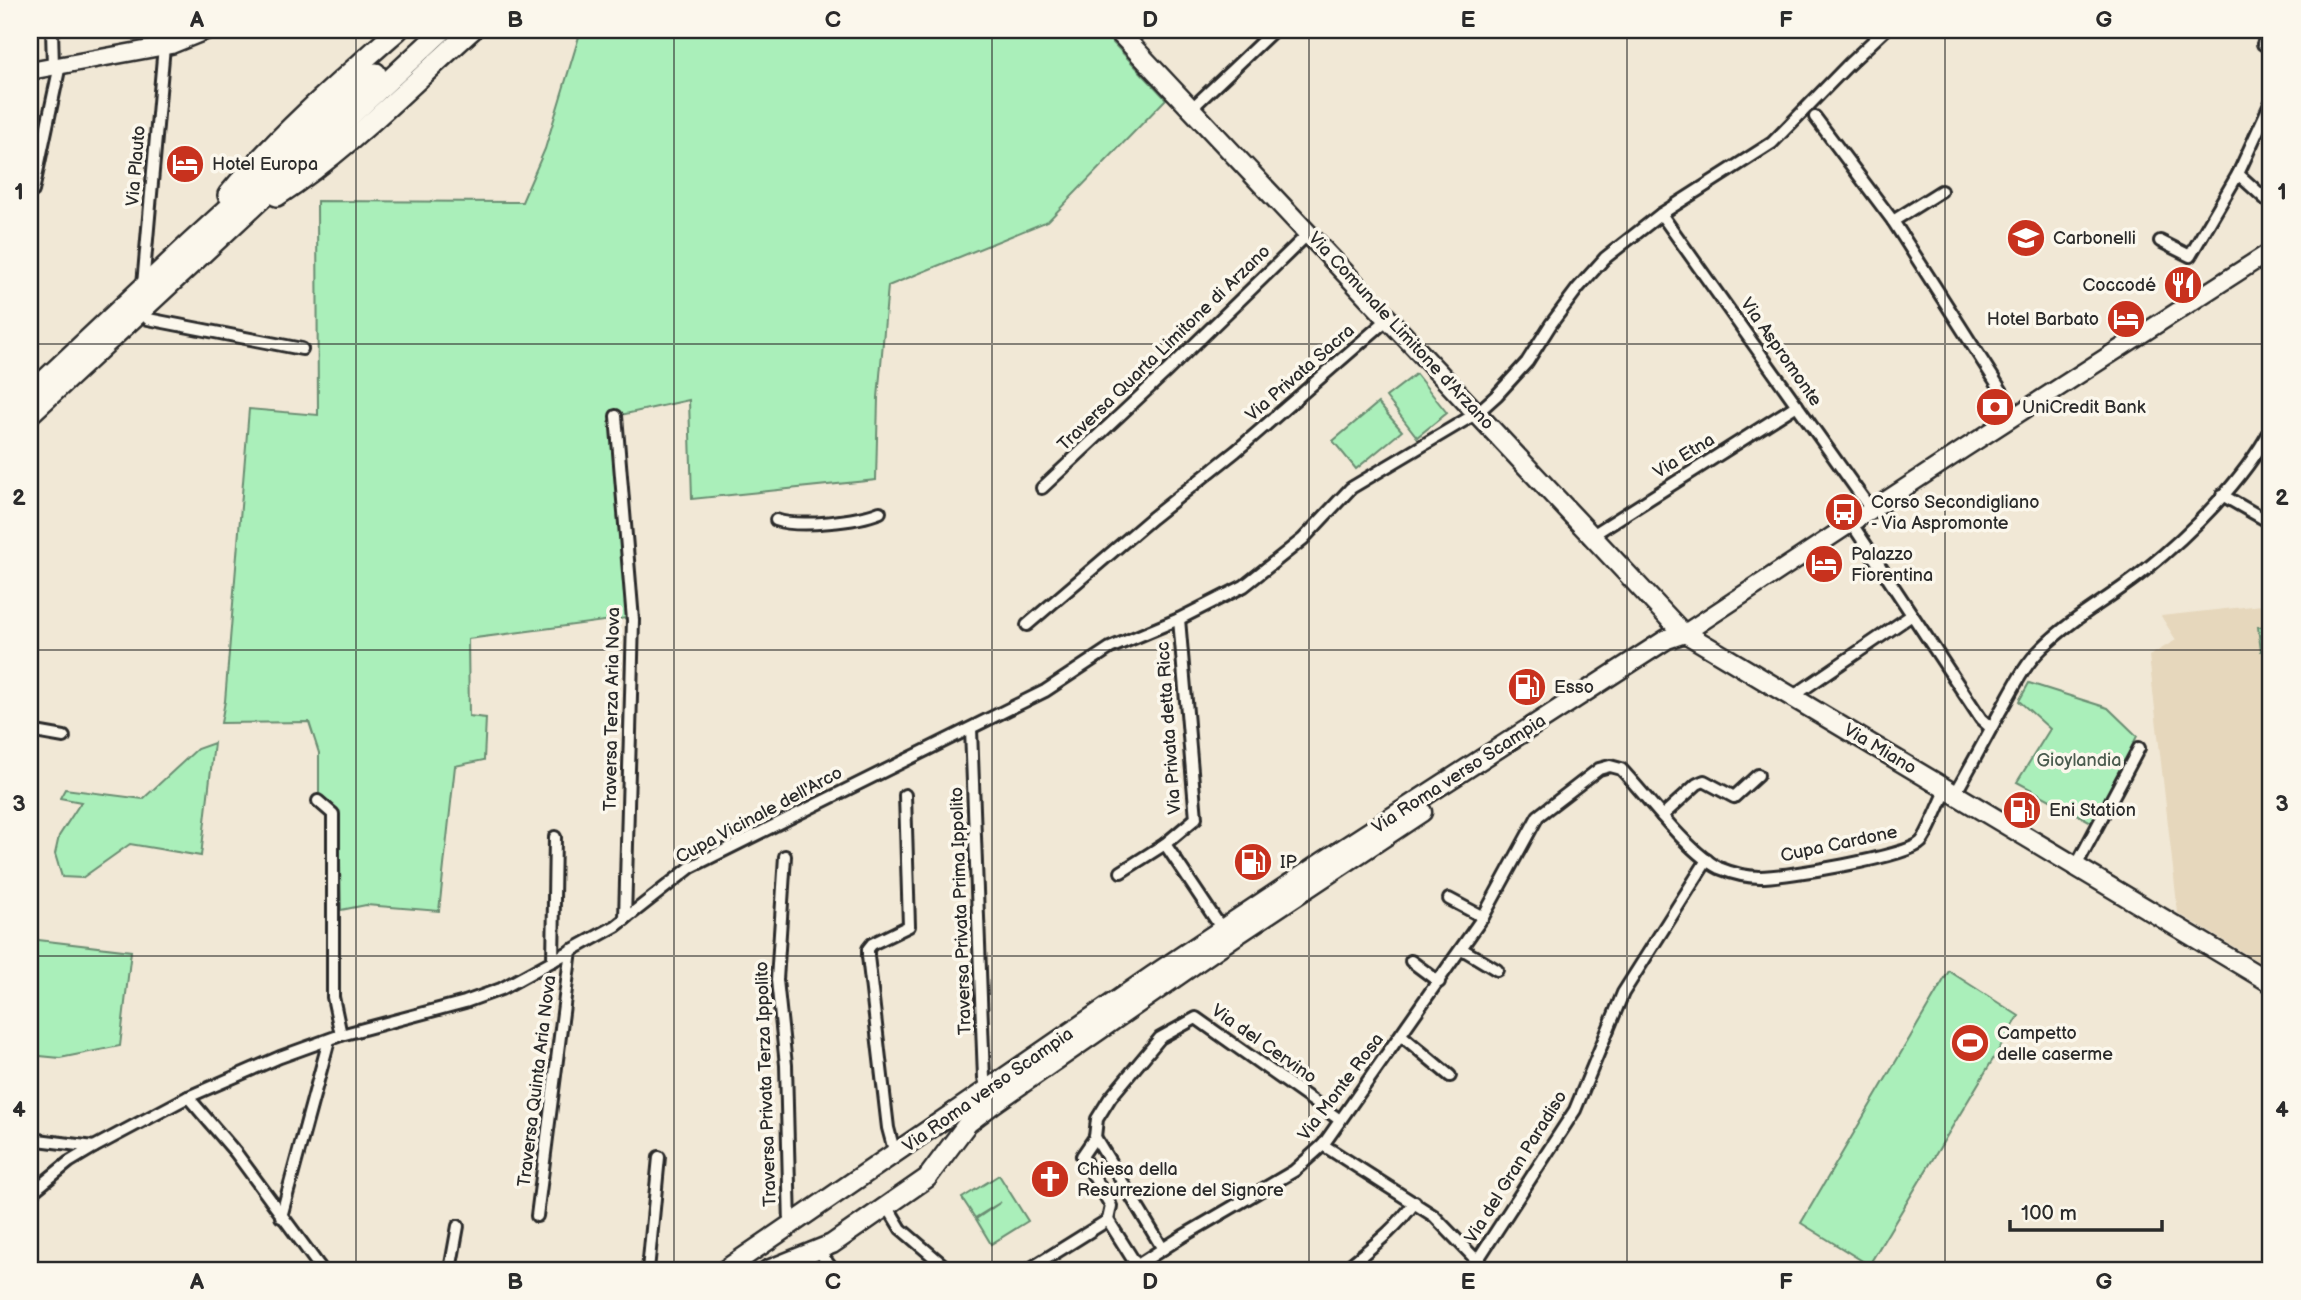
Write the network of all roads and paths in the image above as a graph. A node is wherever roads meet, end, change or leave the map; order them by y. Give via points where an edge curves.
1 (52, 30) edge
2 (208, 30) edge
3 (423, 30) edge
4 (443, 30) edge
5 (472, 30) edge
6 (1117, 30) edge
7 (1275, 30) edge
8 (1885, 30) edge
9 (168, 40) edge
10 (408, 42) edge
11 (57, 66) junction
12 (30, 71) edge
13 (2271, 102) edge
14 (1191, 109) junction
15 (1815, 117) dead end
16 (2238, 174) junction
17 (33, 191) dead end
18 (1941, 191) dead end
19 (2271, 204) edge
20 (1661, 214) junction
21 (1894, 221) junction
22 (224, 232) junction
23 (1309, 233) junction
24 (2161, 241) dead end
25 (2265, 255) edge
26 (2271, 274) edge
27 (143, 288) junction
28 (1390, 318) junction
29 (148, 319) dead end
30 (302, 349) dead end
31 (30, 394) edge
32 (1797, 405) junction
33 (1478, 413) junction
34 (30, 414) edge
35 (2017, 415) junction
36 (616, 416) dead end
37 (2271, 429) edge
38 (1042, 488) dead end
39 (2222, 495) junction
40 (1872, 511) junction
41 (880, 512) dead end
42 (776, 520) dead end
43 (2271, 523) edge
44 (1852, 524) junction
45 (1591, 536) junction
46 (1912, 615) junction
47 (1179, 619) junction
48 (1027, 625) dead end
49 (1685, 633) junction
50 (1792, 697) junction
51 (1992, 728) junction
52 (971, 729) junction
53 (30, 731) edge
54 (64, 737) dead end
55 (2140, 748) dead end
56 (1758, 775) dead end
57 (1951, 791) junction
58 (905, 796) dead end
59 (318, 801) dead end
60 (1662, 816) junction
61 (555, 837) dead end
62 (1165, 844) junction
63 (785, 856) dead end
64 (1707, 860) junction
65 (2076, 866) junction
66 (1121, 872) dead end
67 (1449, 899) dead end
68 (1483, 917) junction
69 (625, 919) junction
70 (1226, 932) junction
71 (1462, 949) junction
72 (571, 950) junction
73 (553, 961) junction
74 (1410, 961) dead end
75 (1497, 970) dead end
76 (1439, 982) junction
77 (2271, 983) edge
78 (341, 1035) junction
79 (1401, 1035) junction
80 (329, 1040) junction
81 (1450, 1076) dead end
82 (987, 1091) junction
83 (188, 1097) junction
84 (1340, 1120) junction
85 (1095, 1137) junction
86 (30, 1139) edge
87 (914, 1140) junction
88 (1322, 1145) junction
89 (94, 1147) junction
90 (895, 1154) junction
91 (659, 1157) dead end
92 (941, 1160) junction
93 (30, 1194) edge
94 (1415, 1202) junction
95 (887, 1206) junction
96 (537, 1216) dead end
97 (281, 1217) junction
98 (1108, 1220) junction
99 (458, 1226) dead end
100 (790, 1226) junction
101 (1163, 1249) junction
102 (818, 1250) junction
103 (789, 1262) junction
104 (1474, 1266) edge
105 (1134, 1268) edge
106 (322, 1270) edge
107 (450, 1270) edge
108 (648, 1270) edge
109 (725, 1270) edge
110 (768, 1270) edge
111 (832, 1270) edge
112 (949, 1270) edge
113 (1028, 1270) edge
114 (1344, 1270) edge
115 (1486, 1270) edge

1 - 11 street
2 - 9 main road
3 - 10 highway
4 - 10 highway
5 - 22 highway via 334,155
6 - 14 main road, Via Comunale Limitone d'Arzano
7 - 14 street
8 - 20 street, Cupa Vicinale dell'Arco via 1772,143
9 - 11 main road
9 - 27 street, Via Plauto
10 - 22 highway
10 - 27 highway via 323,96 255,163 188,245
11 - 12 main road
11 - 17 street
13 - 16 street
14 - 23 main road, Via Comunale Limitone d'Arzano
15 - 21 street
16 - 19 street
16 - 24 street via 2190,256
18 - 21 street
20 - 32 street, Via Aspromonte
20 - 33 street, Cupa Vicinale dell'Arco via 1605,258 1551,324 1527,362
21 - 35 street
22 - 34 highway
23 - 28 main road, Via Comunale Limitone d'Arzano
23 - 38 street, Traversa Quarta Limitone di Arzano
25 - 26 street
25 - 35 main road
27 - 31 highway
28 - 33 main road, Via Comunale Limitone d'Arzano
28 - 48 street, Via Privata Sacra
29 - 30 street
32 - 40 street, Via Aspromonte
32 - 45 street, Via Etna
33 - 45 main road, Via Comunale Limitone d'Arzano
33 - 47 street, Cupa Vicinale dell'Arco via 1351,488 1303,539 1244,586
35 - 40 main road
36 - 69 street, Traversa Terza Aria Nova via 634,620
37 - 39 street, Cupa Cardone
39 - 43 street
39 - 51 street, Cupa Cardone via 2143,573 2041,648
40 - 44 main road
41 - 42 street via 810,523
44 - 46 street
44 - 49 main road
45 - 49 main road, Via Comunale Limitone d'Arzano
46 - 50 street
46 - 51 street via 1981,719
47 - 52 street, Cupa Vicinale dell'Arco via 1110,648 1045,691
47 - 62 street, Via Privata detta Ricc via 1196,818
49 - 50 main road, Via Miano
49 - 70 main road, Via Roma verso Scampia via 1668,650 1468,782
49 - 70 main road, Via Roma verso Scampia via 1667,639 1385,822
50 - 57 main road, Via Miano
51 - 57 street, Cupa Cardone
52 - 69 street, Cupa Vicinale dell'Arco via 691,867
52 - 82 street, Traversa Privata Prima Ippolito
53 - 54 street
55 - 65 street
56 - 60 street via 1734,797 1704,781
57 - 64 street, Cupa Cardone via 1921,842 1900,852 1761,877 1743,876
57 - 65 main road, Via Miano
58 - 90 street via 909,926 868,949 888,1128
59 - 78 street via 333,814 333,997
60 - 64 street, Via Monte Rosa
60 - 68 street, Via Monte Rosa via 1620,769 1599,769 1538,816
61 - 73 street
62 - 66 street
62 - 70 street
63 - 100 street, Traversa Privata Terza Ippolito via 777,980 786,1065
64 - 104 street, Via del Gran Paradiso via 1623,993 1575,1110
65 - 77 main road, Via Miano
67 - 68 street
68 - 71 street, Via Monte Rosa
69 - 72 street, Cupa Vicinale dell'Arco
70 - 82 main road, Via Roma verso Scampia
70 - 92 main road, Via Roma verso Scampia via 968,1123
71 - 75 street
71 - 76 street, Via Monte Rosa
72 - 73 street, Cupa Vicinale dell'Arco
72 - 96 street, Traversa Quinta Aria Nova
73 - 78 street, Cupa Vicinale dell'Arco via 465,1002
74 - 76 street
76 - 79 street, Via Monte Rosa
78 - 80 street, Cupa Vicinale dell'Arco
79 - 81 street, Via Monte Rosa
79 - 84 street, Via Monte Rosa
80 - 83 street, Cupa Vicinale dell'Arco
80 - 97 street
82 - 87 main road, Via Roma verso Scampia
83 - 89 street, Cupa Vicinale dell'Arco
83 - 97 street via 236,1153
84 - 85 street, Via del Cervino via 1196,1018 1160,1038 1110,1098 1097,1119
84 - 88 street, Via Monte Rosa
85 - 98 street via 1082,1156 1111,1206
85 - 101 street
86 - 89 street
87 - 90 main road, Via Roma verso Scampia
87 - 92 main road via 936,1143
88 - 94 street
88 - 101 street, Via Monte Rosa via 1294,1171
89 - 93 street, Cupa Vicinale dell'Arco
90 - 100 main road, Via Roma verso Scampia
91 - 108 street
92 - 95 main road, Via Roma verso Scampia via 926,1178
94 - 104 street via 1434,1216
94 - 114 street
95 - 102 main road, Via Roma verso Scampia
95 - 112 street via 901,1229
97 - 106 street
98 - 105 street
98 - 113 street
99 - 107 street
100 - 103 main road via 781,1242
100 - 109 main road, Via Roma verso Scampia
101 - 105 street, Via Monte Rosa
102 - 103 main road, Via Roma verso Scampia
102 - 111 street
103 - 110 main road, Via Roma verso Scampia
104 - 115 street

